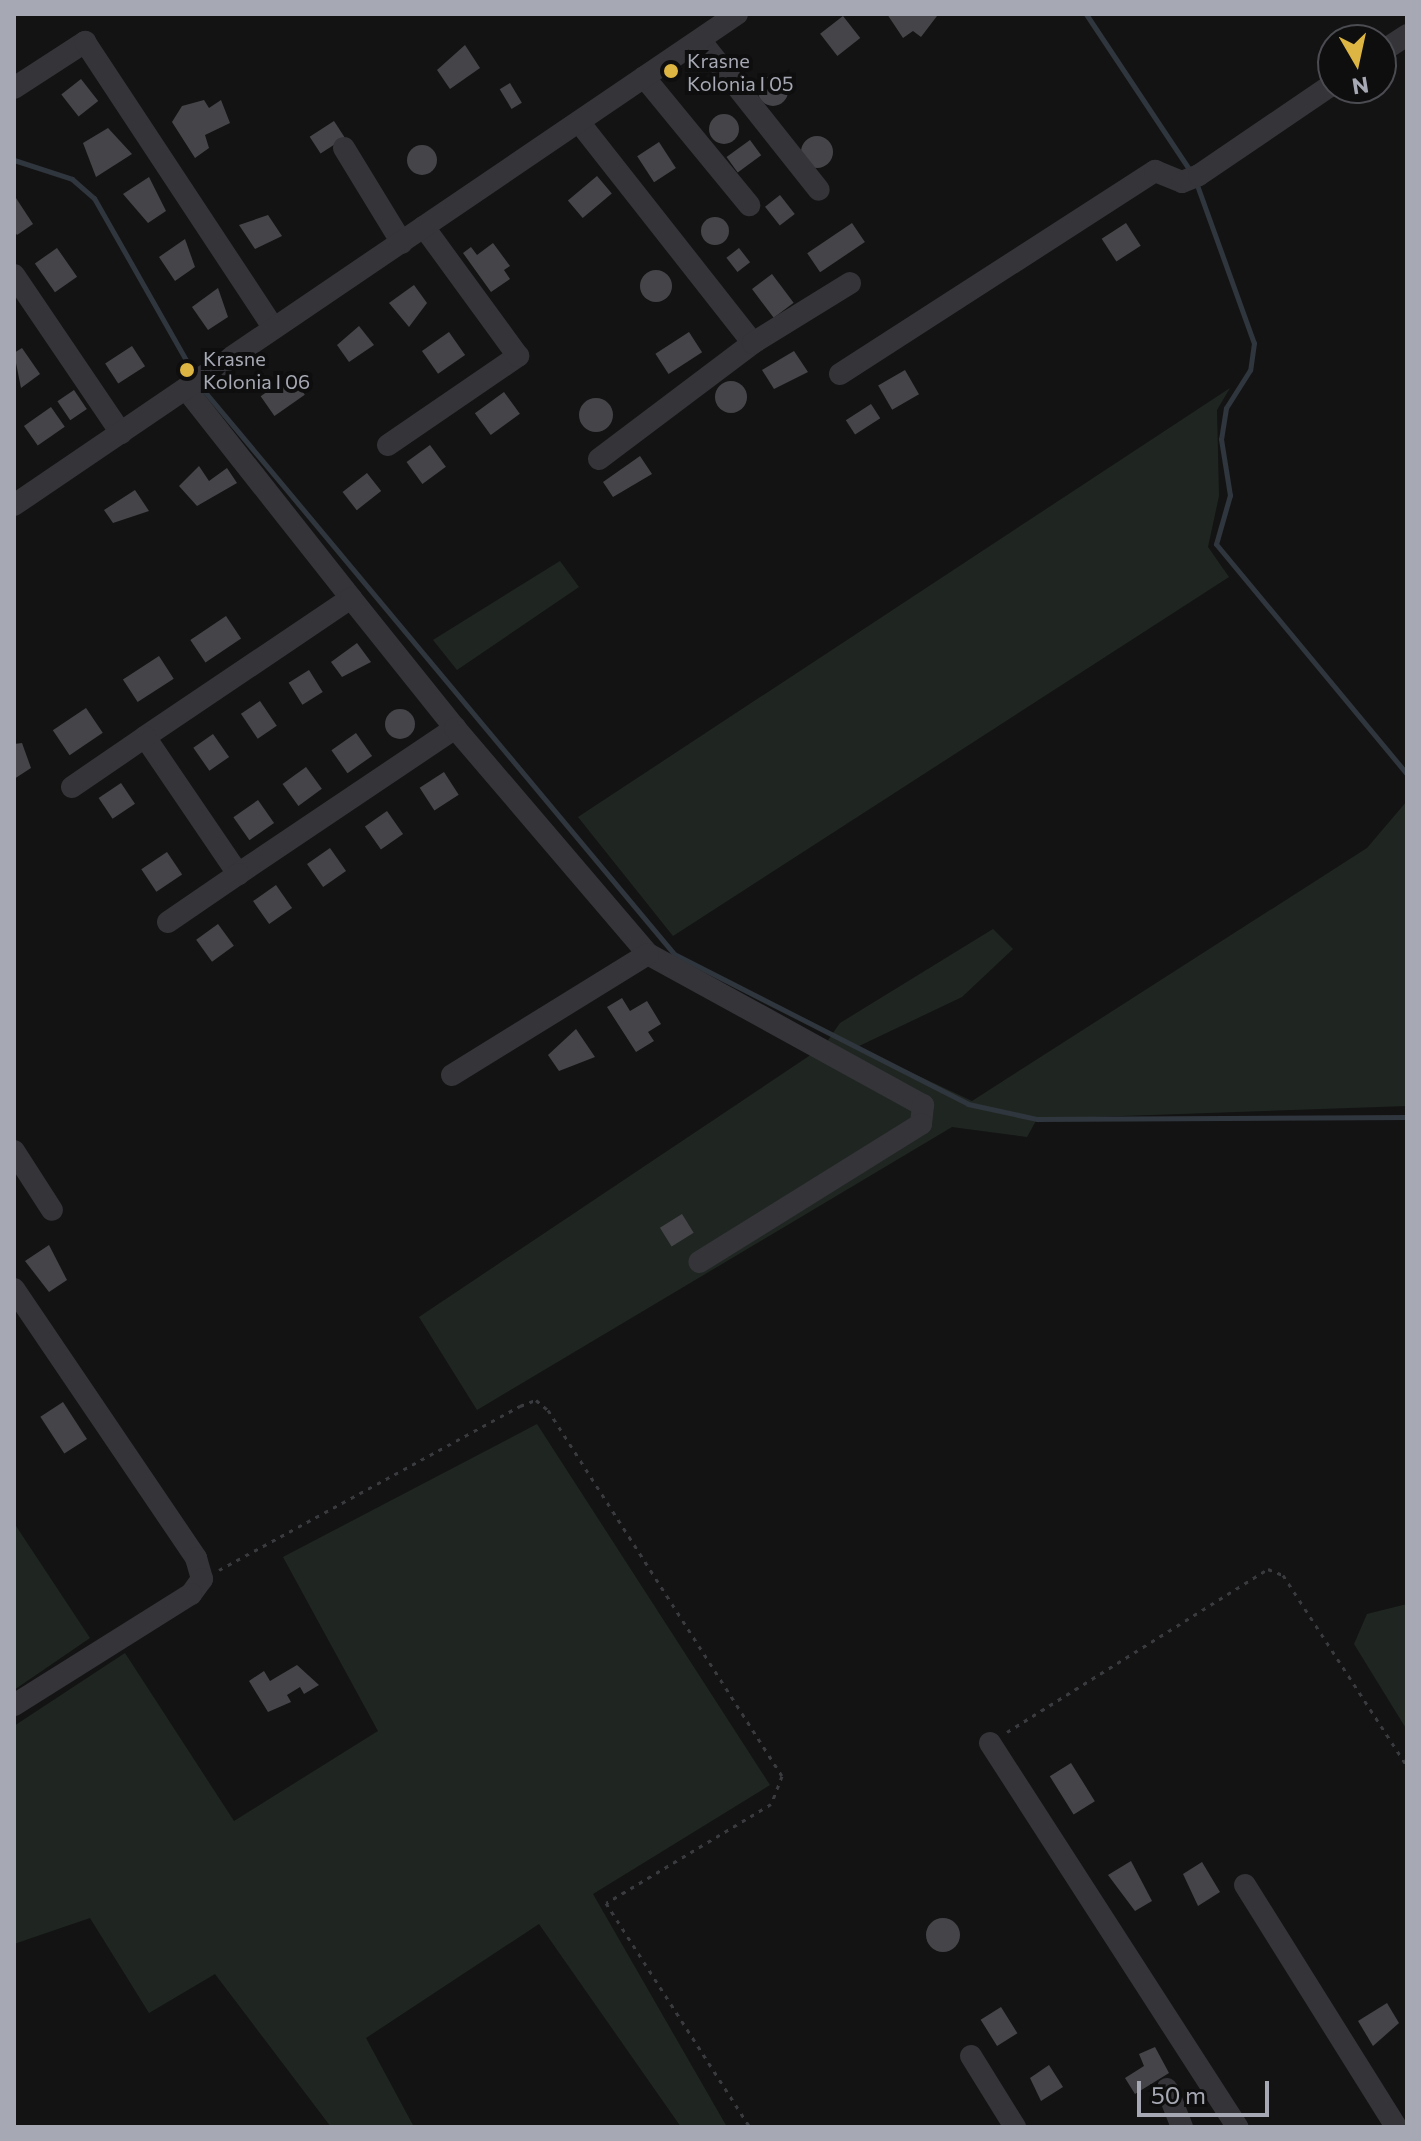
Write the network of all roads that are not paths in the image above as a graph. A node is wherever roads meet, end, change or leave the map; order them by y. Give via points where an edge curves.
1 (737, 14) edge
2 (693, 44) junction
3 (644, 77) junction
4 (14, 88) edge
5 (1317, 95) edge
6 (579, 122) junction
7 (344, 148) dead end
8 (770, 154) dead end
9 (819, 190) dead end
10 (749, 205) dead end
11 (424, 227) junction
12 (402, 243) junction
13 (14, 275) edge
14 (850, 283) dead end
15 (273, 327) junction
16 (753, 343) junction
17 (840, 374) dead end
18 (186, 389) junction
19 (121, 433) junction
20 (388, 445) dead end
21 (599, 459) dead end
22 (14, 505) edge
23 (351, 598) junction
24 (455, 728) junction
25 (145, 737) junction
26 (72, 787) dead end
27 (238, 874) junction
28 (168, 922) dead end
29 (648, 954) junction
30 (452, 1075) dead end
31 (14, 1151) edge
32 (52, 1210) dead end
33 (699, 1262) dead end
34 (14, 1289) edge
35 (14, 1705) edge
36 (990, 1743) road end
37 (1245, 1885) dead end
38 (971, 2056) dead end
39 (1167, 2089) dead end
40 (1015, 2127) edge
41 (1182, 2127) edge
42 (1237, 2127) edge
43 (1396, 2127) edge

1 - 2 street
2 - 3 street
2 - 8 street
2 - 9 street
3 - 6 street
3 - 10 street
4 - 15 street via 85,42
5 - 17 street via 1199,175 1182,182 1155,171
6 - 11 street
6 - 16 street
7 - 12 street
11 - 12 street
11 - 20 street via 518,356
12 - 15 street
13 - 19 street
14 - 16 street
15 - 18 street
16 - 21 street
18 - 19 street
18 - 23 street
19 - 22 street
23 - 24 street
23 - 25 street
24 - 27 street
24 - 29 street
25 - 26 street
25 - 27 street
27 - 28 street
29 - 30 street
29 - 33 street via 911,1094 926,1115
31 - 32 street
34 - 35 street via 196,1558 202,1579 191,1594
36 - 42 street
37 - 43 street
38 - 40 street
39 - 41 street

